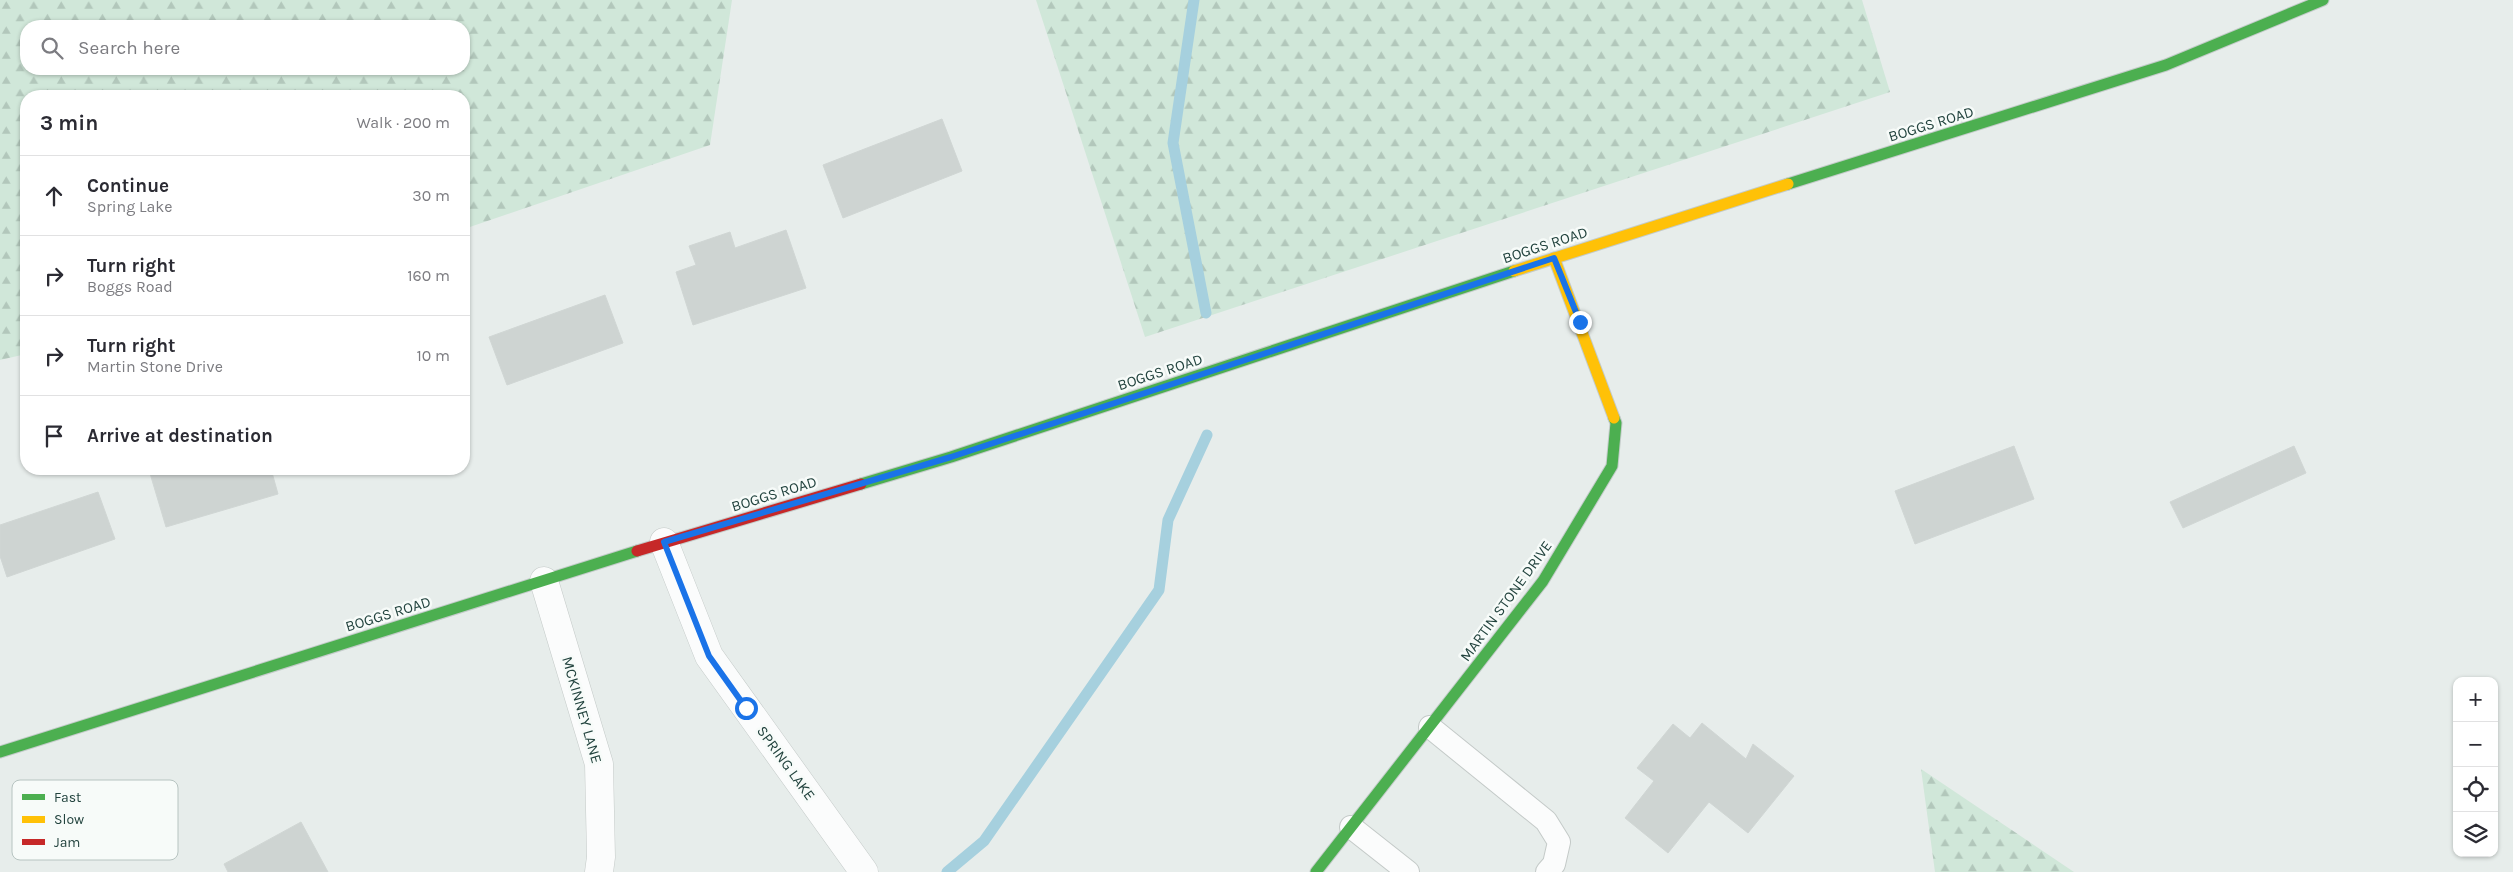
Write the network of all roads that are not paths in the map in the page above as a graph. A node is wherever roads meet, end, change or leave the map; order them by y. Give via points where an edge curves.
1 (2323, 0) edge
2 (1554, 258) junction
3 (664, 542) junction
4 (544, 581) junction
5 (1430, 727) junction
6 (0, 752) edge
7 (1351, 827) junction
8 (599, 872) edge
9 (864, 872) edge
10 (1316, 872) edge
11 (1408, 872) edge
12 (1547, 872) edge

1 - 2 street, BOGGS ROAD via 2166,66
2 - 3 street, BOGGS ROAD via 951,457
2 - 5 street, MARTIN STONE DRIVE via 1616,423 1612,466 1543,581
3 - 4 street, BOGGS ROAD
3 - 9 street, SPRING LAKE via 709,656
4 - 6 street, BOGGS ROAD
4 - 8 street, MCKINNEY LANE via 598,764
5 - 7 street, MARTIN STONE DRIVE
5 - 12 lane via 1546,821 1559,842 1554,864
7 - 10 street, MARTIN STONE DRIVE
7 - 11 lane

